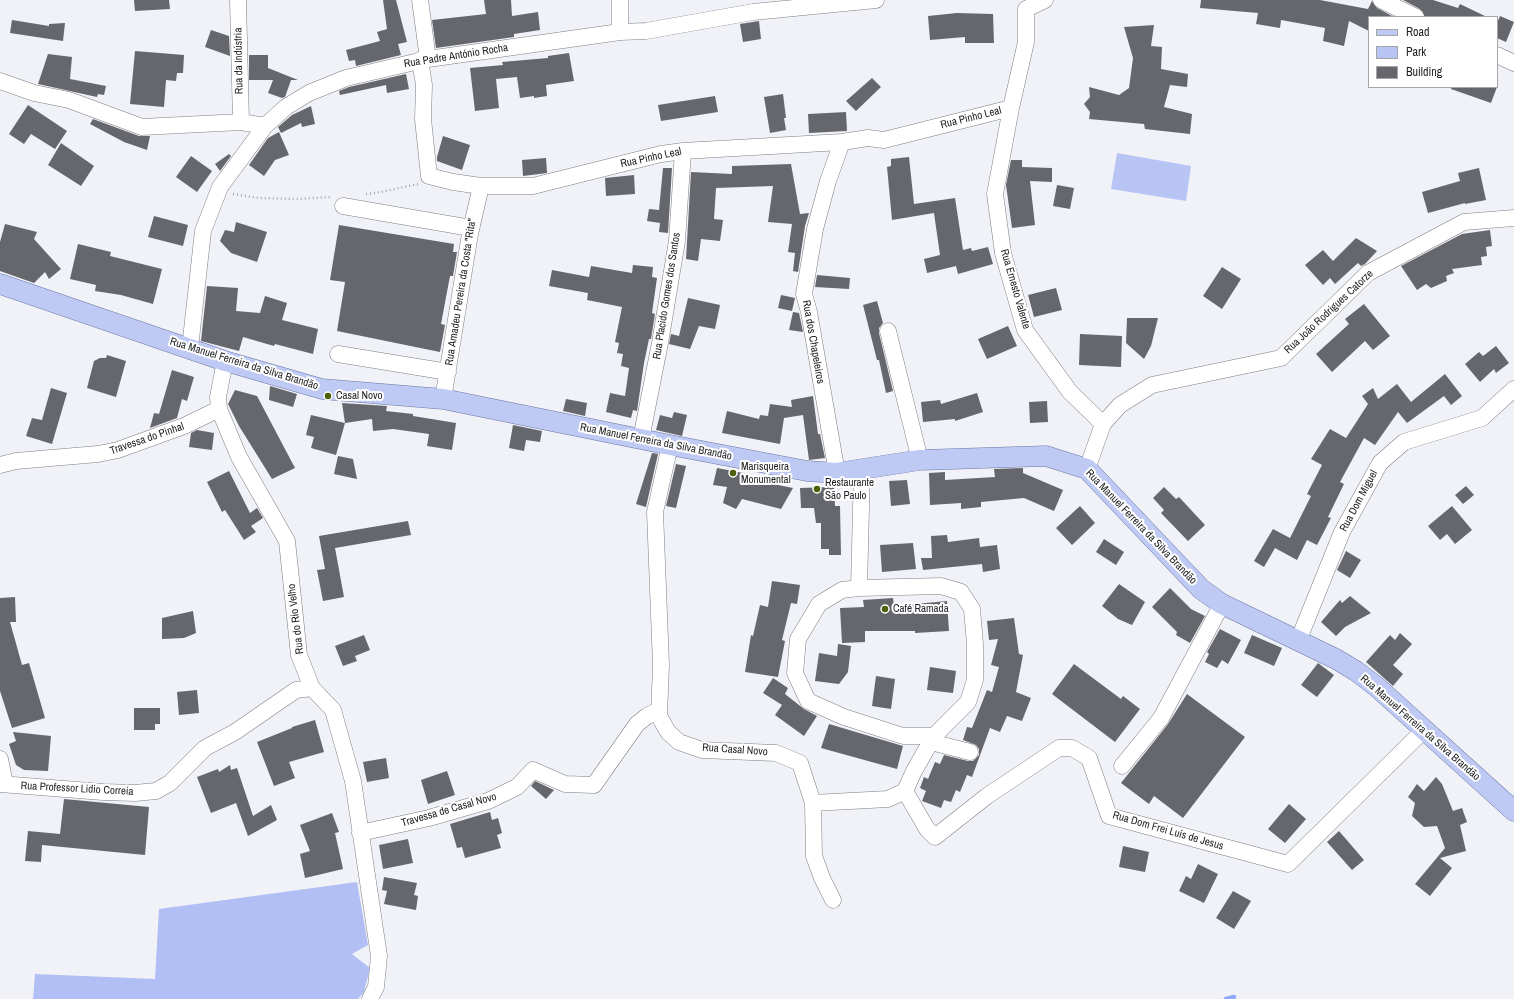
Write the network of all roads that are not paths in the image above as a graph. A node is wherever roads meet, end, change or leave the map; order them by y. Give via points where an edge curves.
1 (238, 0) edge
2 (420, 0) edge
3 (620, 0) edge
4 (876, 0) edge
5 (1045, 0) edge
6 (1380, 0) edge
7 (1021, 5) edge
8 (1414, 16) edge
9 (620, 32) junction
10 (1498, 55) edge
11 (424, 60) junction
12 (1514, 63) edge
13 (0, 81) edge
14 (1011, 108) junction
15 (241, 122) junction
16 (265, 126) junction
17 (842, 142) junction
18 (684, 151) junction
19 (481, 186) junction
20 (338, 201) road end
21 (1514, 218) edge
22 (471, 228) junction
23 (0, 284) edge
24 (888, 331) dead end
25 (190, 348) junction
26 (338, 354) dead end
27 (225, 361) junction
28 (448, 372) junction
29 (1514, 389) edge
30 (443, 399) junction
31 (220, 409) junction
32 (1103, 424) junction
33 (641, 439) junction
34 (670, 445) junction
35 (920, 460) junction
36 (0, 465) edge
37 (862, 469) junction
38 (1087, 469) junction
39 (837, 473) junction
40 (859, 588) junction
41 (1222, 604) junction
42 (1298, 641) junction
43 (312, 688) junction
44 (659, 710) junction
45 (1424, 730) junction
46 (932, 739) junction
47 (970, 752) dead end
48 (0, 759) edge
49 (1122, 766) dead end
50 (3, 784) edge
51 (905, 792) junction
52 (813, 804) junction
53 (1514, 811) edge
54 (360, 833) junction
55 (833, 900) dead end
56 (370, 999) edge

1 - 15 street, Rua da Indústria
2 - 11 street
3 - 9 street
4 - 9 street, Rua Padre António Rocha via 753,12 687,25
5 - 7 street
6 - 8 street
7 - 14 street, Rua Ernesto Valente via 1026,42
9 - 11 street, Rua Padre António Rocha
10 - 12 street
11 - 16 street, Rua Padre António Rocha via 346,78 309,93 286,107
11 - 19 street, Rua Pinho Leal via 423,119 429,176
13 - 15 street via 34,93 69,100 142,127
14 - 17 street, Rua Pinho Leal via 884,140 868,138
14 - 32 street, Rua Ernesto Valente via 996,194 1002,253 1025,330 1070,392
15 - 16 street
16 - 25 street, Rua Padre António Rocha via 220,187 203,230
17 - 18 street, Rua Pinho Leal
17 - 39 street, Rua dos Chapeleiros via 815,229 804,294
18 - 19 street, Rua Pinho Leal via 660,154 533,186
18 - 33 street, Rua Placido Gomes dos Santos via 677,241
19 - 22 street, Rua Amadeu Pereira da Costa "Rita"
20 - 22 street
21 - 32 street, Rua João Rodrigues Catorze via 1464,222 1368,273 1281,358 1152,385 1120,405
22 - 28 street, Rua Amadeu Pereira da Costa "Rita"
23 - 25 main road, Rua Manuel Ferreira da Silva Brandão
24 - 35 street
25 - 27 main road, Rua Manuel Ferreira da Silva Brandão
26 - 28 street
27 - 30 main road, Rua Manuel Ferreira da Silva Brandão via 322,389
27 - 31 street, Rua do Rio Velho via 218,397
28 - 30 street, Rua Amadeu Pereira da Costa "Rita"
29 - 42 street, Rua Dom Miguel via 1482,418 1404,442 1380,463 1342,532
30 - 33 main road, Rua Manuel Ferreira da Silva Brandão
31 - 36 street, Travessa do Pinhal via 184,426 118,450
31 - 43 street, Rua do Rio Velho via 239,457 287,541 299,655
32 - 38 street, Rua João Rodrigues Catorze
33 - 34 main road, Rua Manuel Ferreira da Silva Brandão
34 - 39 main road, Rua Manuel Ferreira da Silva Brandão via 807,471
34 - 44 street, Rua Casal Novo via 655,512 661,665
35 - 37 main road, Rua Manuel Ferreira da Silva Brandão
35 - 38 main road, Rua Manuel Ferreira da Silva Brandão via 1046,456
37 - 39 main road, Rua Manuel Ferreira da Silva Brandão
37 - 40 street
38 - 41 main road, Rua Manuel Ferreira da Silva Brandão via 1201,589
40 - 46 street via 941,586 961,592 972,609 976,680 968,702
40 - 46 street via 842,590 819,604 798,639 795,673 808,701 844,717 903,736
41 - 42 main road, Rua Manuel Ferreira da Silva Brandão
41 - 49 street via 1161,718
42 - 45 main road, Rua Manuel Ferreira da Silva Brandão via 1356,671
43 - 50 street, Rua Professor Lidio Correia via 296,690 235,732 205,748 170,782 156,791 103,792
43 - 54 street, Rua do Rio Velho via 333,710 354,781
44 - 52 street, Rua Casal Novo via 659,716 668,732 679,742 702,750 776,753 800,763
44 - 54 street, Travessa de Casal Novo via 637,724 594,785 565,784 533,770 516,787 488,801
45 - 51 street, Rua Dom Frei Luís de Jesus via 1288,864 1109,816 1088,758 1072,748 1059,748 987,796 935,837 927,829
45 - 53 main road, Rua Manuel Ferreira da Silva Brandão
46 - 47 street
46 - 51 street
48 - 50 street
51 - 52 street via 888,799
52 - 55 street, Rua Casal Novo via 814,856
54 - 56 street, Rua do Rio Velho via 379,956 376,988

